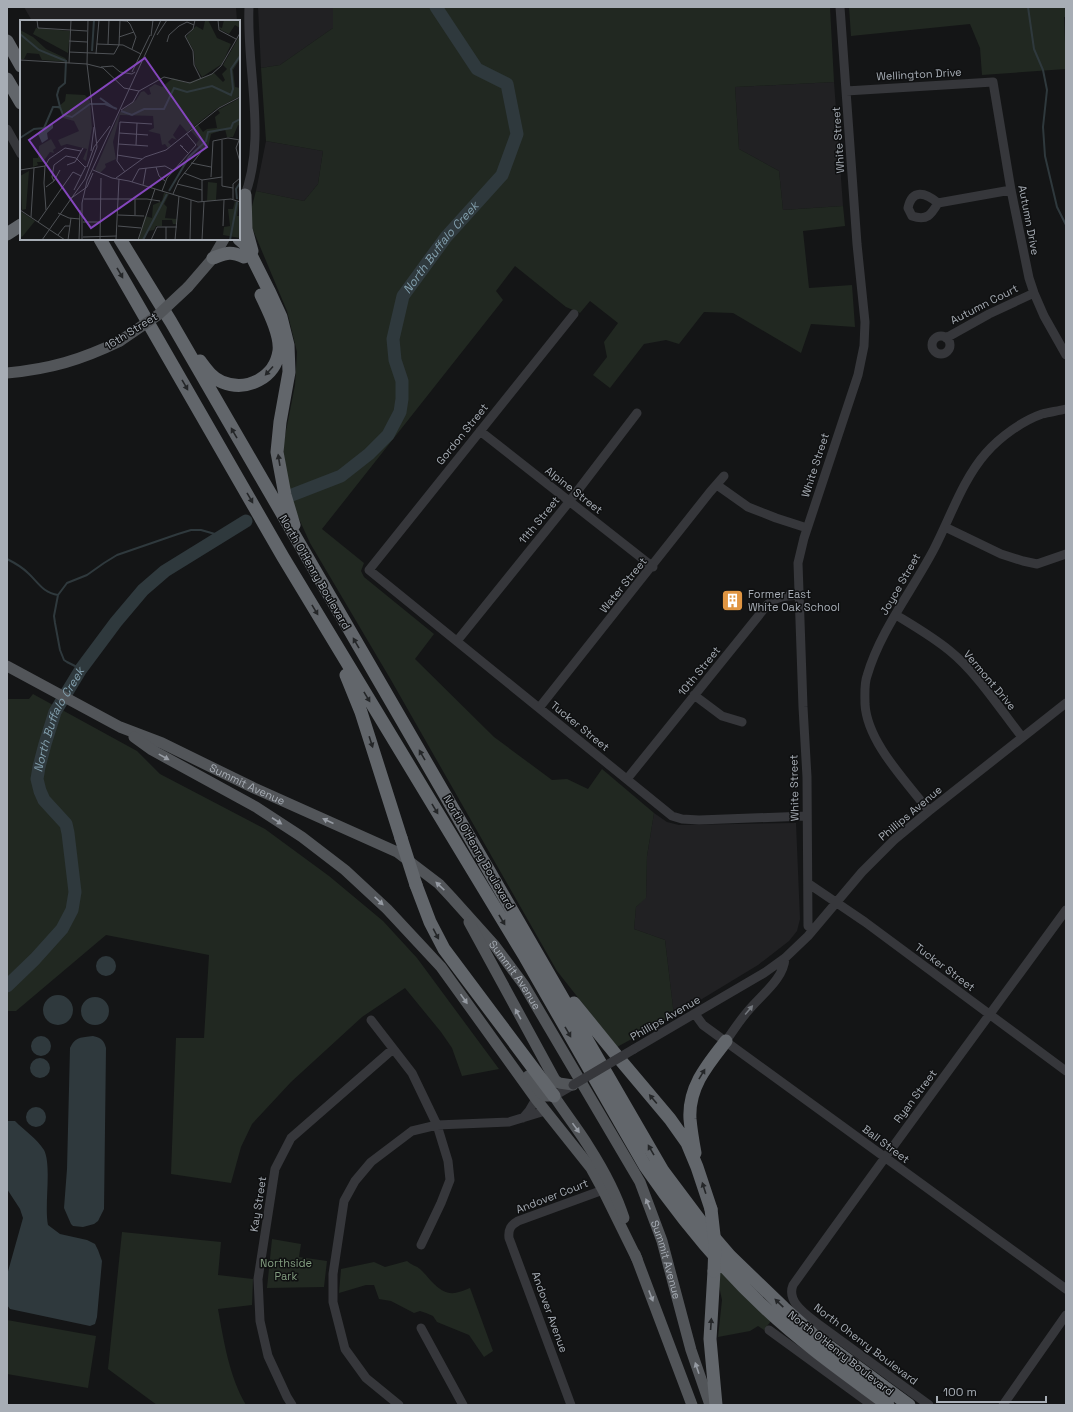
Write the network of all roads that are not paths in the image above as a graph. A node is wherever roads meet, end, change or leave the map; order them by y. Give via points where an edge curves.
1 (248, 7) edge
2 (840, 7) edge
3 (7, 41) edge
4 (20, 64) edge
5 (7, 79) edge
6 (993, 82) joint
7 (846, 90) junction
8 (20, 101) edge
9 (7, 129) edge
10 (20, 152) edge
11 (1011, 190) junction
12 (245, 195) junction
13 (938, 203) dead end
14 (240, 207) edge
15 (101, 240) edge
16 (121, 240) edge
17 (223, 240) edge
18 (233, 240) edge
19 (240, 240) edge
20 (213, 258) junction
21 (250, 261) junction
22 (1034, 293) junction
23 (574, 314) dead end
24 (171, 322) junction
25 (946, 338) dead end
26 (1066, 355) edge
27 (9, 372) edge
28 (1066, 409) edge
29 (637, 413) dead end
30 (480, 431) junction
31 (724, 476) dead end
32 (717, 485) junction
33 (569, 502) junction
34 (945, 527) junction
35 (807, 528) junction
36 (303, 552) junction
37 (1066, 554) edge
38 (652, 567) junction
39 (369, 570) joint
40 (800, 595) junction
41 (896, 615) junction
42 (332, 640) junction
43 (457, 641) junction
44 (7, 666) edge
45 (694, 695) junction
46 (1066, 703) edge
47 (539, 708) junction
48 (742, 722) dead end
49 (120, 727) junction
50 (1022, 737) junction
51 (627, 779) junction
52 (929, 811) junction
53 (807, 816) junction
54 (809, 884) junction
55 (452, 898) junction
56 (836, 902) junction
57 (1066, 910) edge
58 (813, 930) junction
59 (786, 958) junction
60 (548, 970) junction
61 (695, 1014) junction
62 (990, 1016) junction
63 (371, 1020) dead end
64 (483, 1025) junction
65 (726, 1041) junction
66 (393, 1049) junction
67 (1066, 1071) edge
68 (574, 1085) junction
69 (554, 1096) junction
70 (536, 1099) junction
71 (546, 1111) junction
72 (522, 1119) junction
73 (437, 1125) junction
74 (884, 1158) junction
75 (696, 1166) junction
76 (603, 1190) junction
77 (510, 1228) joint
78 (421, 1245) dead end
79 (637, 1259) junction
80 (1066, 1289) edge
81 (793, 1300) joint
82 (1066, 1315) edge
83 (421, 1328) dead end
84 (769, 1330) dead end
85 (292, 1405) edge
86 (399, 1405) edge
87 (462, 1405) edge
88 (572, 1405) edge
89 (692, 1405) edge
90 (710, 1405) edge
91 (716, 1405) edge
92 (872, 1405) edge
93 (888, 1405) edge
94 (909, 1405) edge
95 (929, 1405) edge
96 (1003, 1405) edge

1 - 12 street via 254,117 253,162
2 - 7 street, White Street
3 - 4 highway
5 - 8 highway
6 - 7 street, Wellington Drive
6 - 11 street, Autumn Drive
7 - 35 street, White Street via 865,322 864,346 858,376
9 - 10 street
11 - 13 street
11 - 22 street, Autumn Drive
12 - 14 street
12 - 21 highway
15 -> 42 highway, North O'Henry Boulevard
16 - 24 highway, North O'Henry Boulevard
17 - 20 main road, 16th Street
18 - 21 highway
19 - 21 highway via 246,245
20 - 21 highway via 231,252
20 - 27 main road, 16th Street, bridge via 188,287 158,315 120,341 55,366
21 -> 24 highway via 278,338 279,351 274,365 266,375 250,385 236,386 222,382 210,374
36 -> 21 highway via 285,496 278,452 280,422 289,372 288,345 281,317
22 - 25 street, Autumn Court
22 - 26 street, Autumn Drive
23 - 30 street, Gordon Street
36 -> 24 highway, North O'Henry Boulevard
28 - 34 street, Joyce Street via 1041,414 1024,423 1003,437 985,454 967,480
29 - 33 street, 11th Street
30 - 33 street, Alpine Street
30 - 39 street, Gordon Street
31 - 32 street, Water Street
32 - 35 street via 748,507
32 - 38 street, Water Street
33 - 38 street, Alpine Street
33 - 43 street, 11th Street
34 - 37 street via 1001,554 1023,561 1037,564
34 - 41 street, Joyce Street
35 - 40 street, White Street via 798,562
60 -> 36 highway, North O'Henry Boulevard
38 - 47 street, Water Street
39 - 43 street, Tucker Street
40 - 45 street, 10th Street via 773,599
40 - 53 street, White Street
41 - 50 street, Vermont Drive via 951,651 983,686
41 - 52 street, Joyce Street via 884,634 866,678 865,705 872,732 883,752
42 -> 69 highway, bridge via 361,712 430,922 444,949
42 -> 93 highway, North O'Henry Boulevard via 525,957 645,1166 661,1189 692,1230 764,1308 808,1346
43 - 47 street, Tucker Street
44 - 49 main road, Summit Avenue
45 - 48 street via 722,716
45 - 51 street, 10th Street
46 - 50 street, Phillips Avenue
47 - 51 street, Tucker Street
55 -> 49 main road, Summit Avenue via 397,852 254,788 162,743
49 -> 64 main road, Summit Avenue via 152,750 256,807 302,837 345,870 387,909 441,967
50 - 52 street, Phillips Avenue
51 - 53 street, Tucker Street via 672,816 682,819
52 - 56 street, Phillips Avenue via 878,856
53 - 54 street, White Street
54 - 56 street, Tucker Street
54 - 58 street, White Street via 808,926
68 -> 55 main road via 555,1080 471,926
90 -> 55 main road, Summit Avenue via 691,1350 662,1241 640,1182 524,985 495,946
56 - 58 street, Phillips Avenue
56 - 62 street, Tucker Street
57 - 62 street, Ryan Street
58 - 59 street, Phillips Avenue
59 - 61 street, Phillips Avenue
65 -> 59 street, Phillips Avenue via 781,973
75 -> 60 highway via 687,1143 670,1119
94 -> 60 highway, North O'Henry Boulevard via 815,1336 730,1256 705,1227 663,1171
61 - 65 street, Ball Street via 703,1025
61 - 68 street, Phillips Avenue, bridge
62 - 67 street, Tucker Street
62 - 74 street, Ryan Street
63 - 66 street
64 - 69 main road via 496,1036 542,1094
64 - 70 main road, Summit Avenue
65 - 74 street, Ball Street
75 -> 65 highway via 690,1117 692,1101 699,1078
66 - 73 street via 412,1073
66 - 85 street, Kay Street via 291,1138 275,1169 258,1279 260,1321 268,1356
68 - 69 street, Phillips Avenue
69 -> 79 main road, Summit Avenue via 589,1146 609,1181
70 - 71 main road, Summit Avenue
70 - 72 street
71 - 72 street
71 - 76 main road, Summit Avenue via 591,1168
72 - 73 street via 502,1123
73 - 78 street via 448,1161 450,1180
73 - 86 street via 412,1131 371,1162 355,1181 344,1201 333,1274 333,1302 345,1349 366,1378
74 - 80 street, Ball Street
74 - 81 street, Ryan Street via 793,1285
91 -> 75 highway, bridge via 710,1339 715,1244 711,1209
76 - 77 street, Andover Court via 518,1221
76 - 79 main road, Summit Avenue
77 - 88 street, Andover Avenue via 509,1238
79 -> 89 main road, Summit Avenue
81 - 95 street, North Ohenry Boulevard via 818,1324
82 - 96 street
83 - 87 street
84 - 92 street

